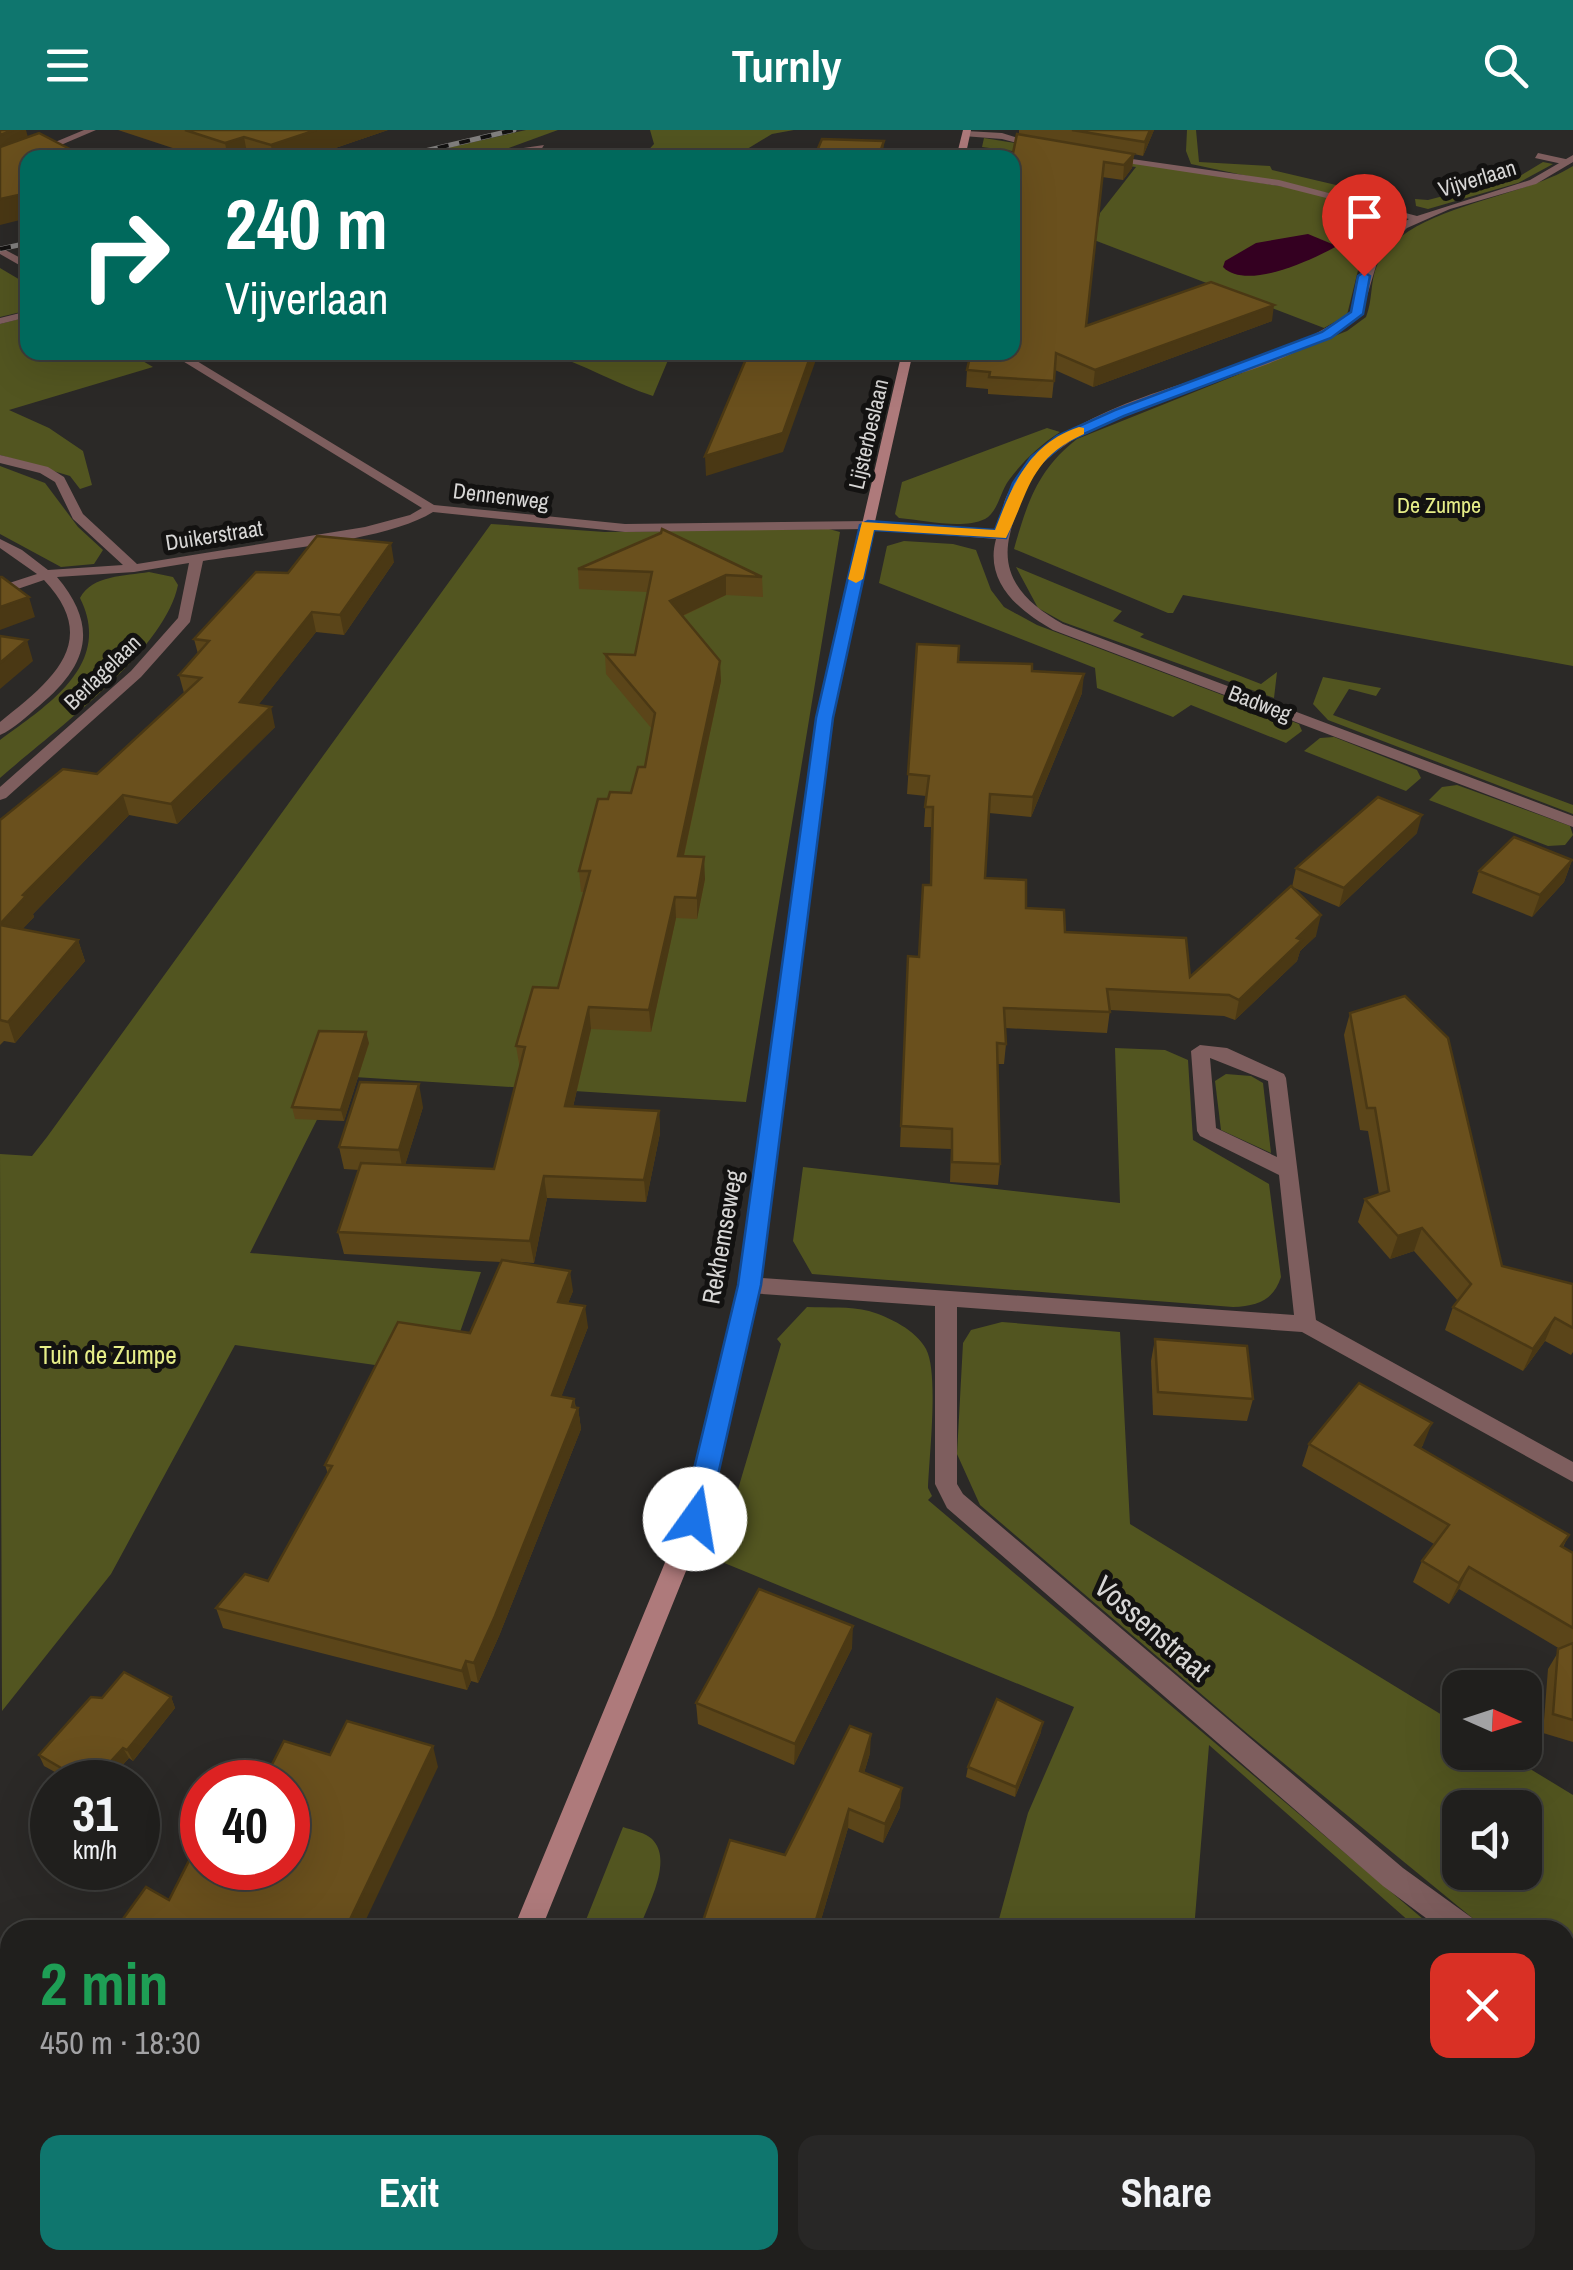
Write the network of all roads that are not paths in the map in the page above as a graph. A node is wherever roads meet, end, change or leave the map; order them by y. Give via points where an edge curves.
1 (92, 130) edge
2 (966, 132) edge
3 (541, 148) dead end
4 (1050, 148) edge
5 (44, 150) edge
6 (524, 150) edge
7 (1098, 156) edge
8 (1538, 156) dead end
9 (1570, 160) edge
10 (1418, 219) junction
11 (186, 360) edge
12 (906, 360) edge
13 (0, 459) edge
14 (431, 508) junction
15 (868, 525) junction
16 (1000, 535) junction
17 (0, 543) edge
18 (196, 558) junction
19 (134, 568) junction
20 (48, 574) junction
21 (0, 590) edge
22 (0, 730) edge
23 (0, 795) edge
24 (1573, 822) edge
25 (1288, 1171) junction
26 (750, 1285) junction
27 (946, 1302) junction
28 (1306, 1324) junction
29 (1573, 1473) edge
30 (531, 1920) edge
31 (1452, 1920) edge

1 - 5 street
2 - 4 street
3 - 6 street
7 - 10 street via 1279,184
8 - 9 street
9 - 10 street, Vijverlaan via 1528,184
10 - 16 street, Vijverlaan via 1375,252 1357,314 1336,330 1062,439 1020,483
11 - 14 street, Dennenweg
12 - 15 street, Lijsterbeslaan
13 - 19 street via 60,480 78,516
14 - 15 street, Dennenweg via 625,528
14 - 18 street, Duikerstraat via 366,531
15 - 16 street
15 - 26 street, Rekhemseweg via 824,718
16 - 24 street, Badweg via 1008,589 1047,621
17 - 20 street
18 - 19 street, Duikerstraat
18 - 23 street, Berlagelaan via 185,619 136,674
19 - 20 street, Duikerstraat
20 - 21 street, Duikerstraat
20 - 22 street via 76,620 76,650 64,673
25 - 25 street via 1277,1078 1220,1052 1200,1051 1208,1131
25 - 28 street
26 - 27 street
26 - 30 street, Rekhemseweg via 695,1519
27 - 28 street
27 - 31 street, Vossenstraat via 946,1484 955,1501 1393,1877
28 - 29 street

